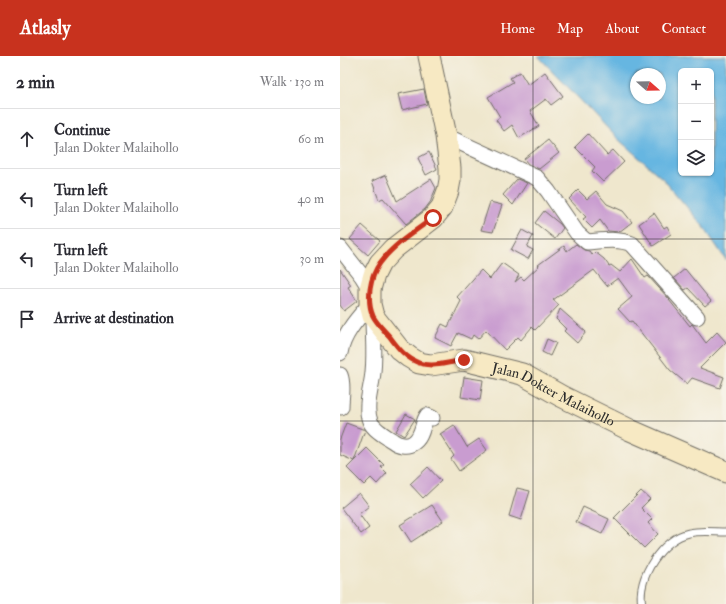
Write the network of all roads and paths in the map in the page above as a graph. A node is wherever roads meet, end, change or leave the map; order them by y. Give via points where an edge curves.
1 (429, 56) edge
2 (446, 136) junction
3 (340, 248) edge
4 (371, 303) junction
5 (697, 317) dead end
6 (340, 353) edge
7 (340, 375) edge
8 (341, 407) dead end
9 (432, 418) dead end
10 (726, 472) edge
11 (726, 532) edge
12 (642, 604) edge

1 - 2 main road
2 - 4 main road via 450,180 442,207 433,218 399,244 380,263 374,275
2 - 5 street via 537,178 577,233 587,242 610,240 632,244
3 - 4 street via 362,276
4 - 6 street via 355,322
4 - 9 street via 373,372 369,395 370,420 374,427 394,442 403,445 414,442 422,431 426,416
4 - 10 main road, Jalan Dokter Malaihollo via 399,349 419,363 431,365 464,360 522,374 560,396 624,427
7 - 8 street via 343,383 340,394
11 - 12 lane via 688,533 668,545 656,556 643,579

